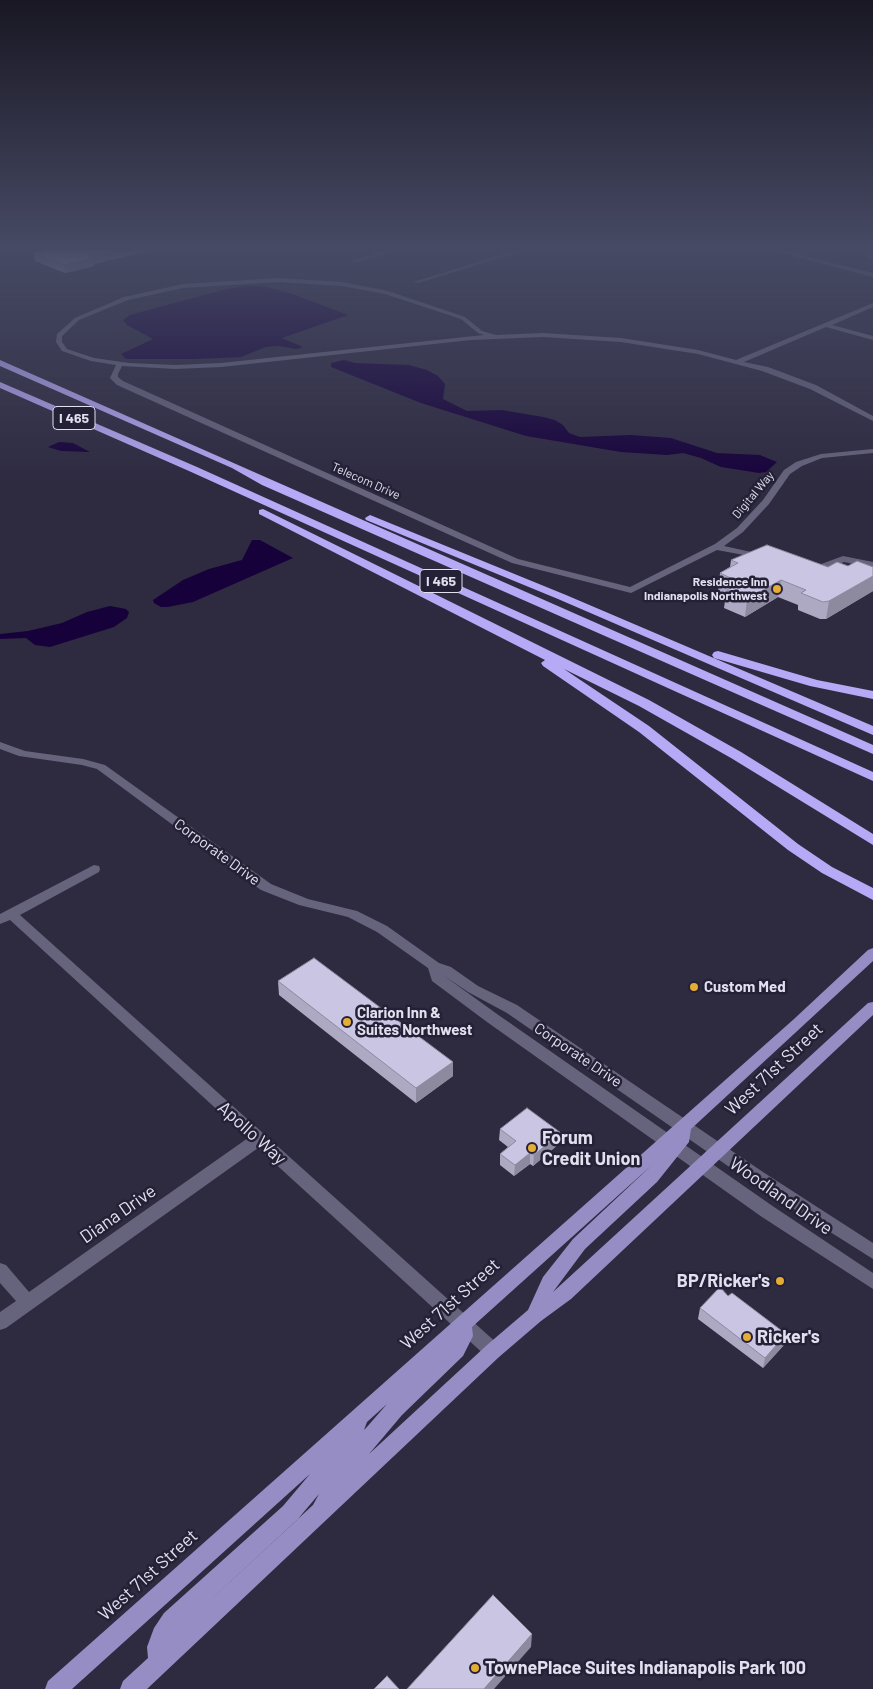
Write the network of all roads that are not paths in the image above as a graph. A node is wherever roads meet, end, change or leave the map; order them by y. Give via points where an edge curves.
1 (65, 329) edge
2 (466, 329) edge
3 (477, 329) edge
4 (817, 329) edge
5 (840, 329) edge
6 (495, 337) junction
7 (468, 338) junction
8 (873, 338) edge
9 (739, 361) junction
10 (0, 363) edge
11 (120, 364) junction
12 (0, 385) edge
13 (871, 420) edge
14 (873, 441) edge
15 (873, 446) edge
16 (873, 450) edge
17 (148, 452) junction
18 (235, 466) junction
19 (715, 547) junction
20 (773, 559) edge
21 (873, 565) edge
22 (800, 569) edge
23 (631, 590) joint
24 (562, 597) junction
25 (486, 626) junction
26 (873, 695) edge
27 (873, 731) edge
28 (0, 745) edge
29 (873, 750) edge
30 (873, 777) edge
31 (826, 808) junction
32 (873, 829) edge
33 (873, 840) edge
34 (94, 869) dead end
35 (873, 896) edge
36 (5, 917) edge
37 (873, 953) edge
38 (434, 966) junction
39 (873, 1007) edge
40 (683, 1126) junction
41 (259, 1139) junction
42 (671, 1144) junction
43 (719, 1151) junction
44 (702, 1166) junction
45 (873, 1252) edge
46 (0, 1270) edge
47 (873, 1282) edge
48 (27, 1302) junction
49 (535, 1314) junction
50 (0, 1322) edge
51 (463, 1323) junction
52 (493, 1351) junction
53 (366, 1410) junction
54 (311, 1522) junction
55 (159, 1662) junction
56 (56, 1689) edge
57 (131, 1689) edge

1 - 11 street via 59,334 64,350
2 - 7 street
3 - 6 street
4 - 9 street
5 - 8 street
6 - 7 street
6 - 9 street via 555,336 628,341
7 - 11 street via 210,366
9 - 13 street via 813,387
10 - 18 highway, I 465
11 - 23 street, Telecom Drive via 114,374 120,383 515,561
12 - 17 highway, I 465
14 - 15 street
16 - 19 street, Digital Way via 821,456 795,466 740,530
17 - 25 highway via 183,474
17 - 30 highway, I 465 via 193,469
18 - 24 highway via 276,479
18 - 29 highway, I 465 via 266,483
19 - 20 street
19 - 23 street, Digital Way
21 - 22 street via 843,559 814,570
24 - 26 highway via 755,667
24 - 27 highway
25 - 31 highway via 644,703
25 - 35 highway via 613,707 794,847
28 - 38 street, Corporate Drive via 23,754 101,767 262,884 289,897 369,921
31 - 32 highway
31 - 33 highway
34 - 36 street
36 - 41 street, Apollo Way
37 - 40 main road, West 71st Street
38 - 40 street, Corporate Drive via 512,1009
38 - 42 street, Corporate Drive via 437,978
39 - 43 main road, West 71st Street
40 - 42 main road via 683,1138
40 - 43 street, Corporate Drive
41 - 48 street, Diana Drive
41 - 51 street, Apollo Way
42 - 44 street, Woodland Drive
42 - 49 main road via 651,1177 579,1244 549,1282
42 - 51 main road, West 71st Street
43 - 44 main road, West 71st Street
43 - 45 street, Woodland Drive
44 - 47 street, Woodland Drive
44 - 49 main road, West 71st Street via 565,1294
46 - 48 street
48 - 50 street, Diana Drive
49 - 52 main road, West 71st Street
51 - 52 street, Apollo Way
51 - 53 main road, West 71st Street
51 - 54 main road via 464,1336 457,1350 373,1434
52 - 54 main road, West 71st Street
53 - 55 main road via 336,1458 290,1513 172,1621 158,1647
53 - 56 main road, West 71st Street
54 - 55 main road, West 71st Street
55 - 57 main road, West 71st Street

